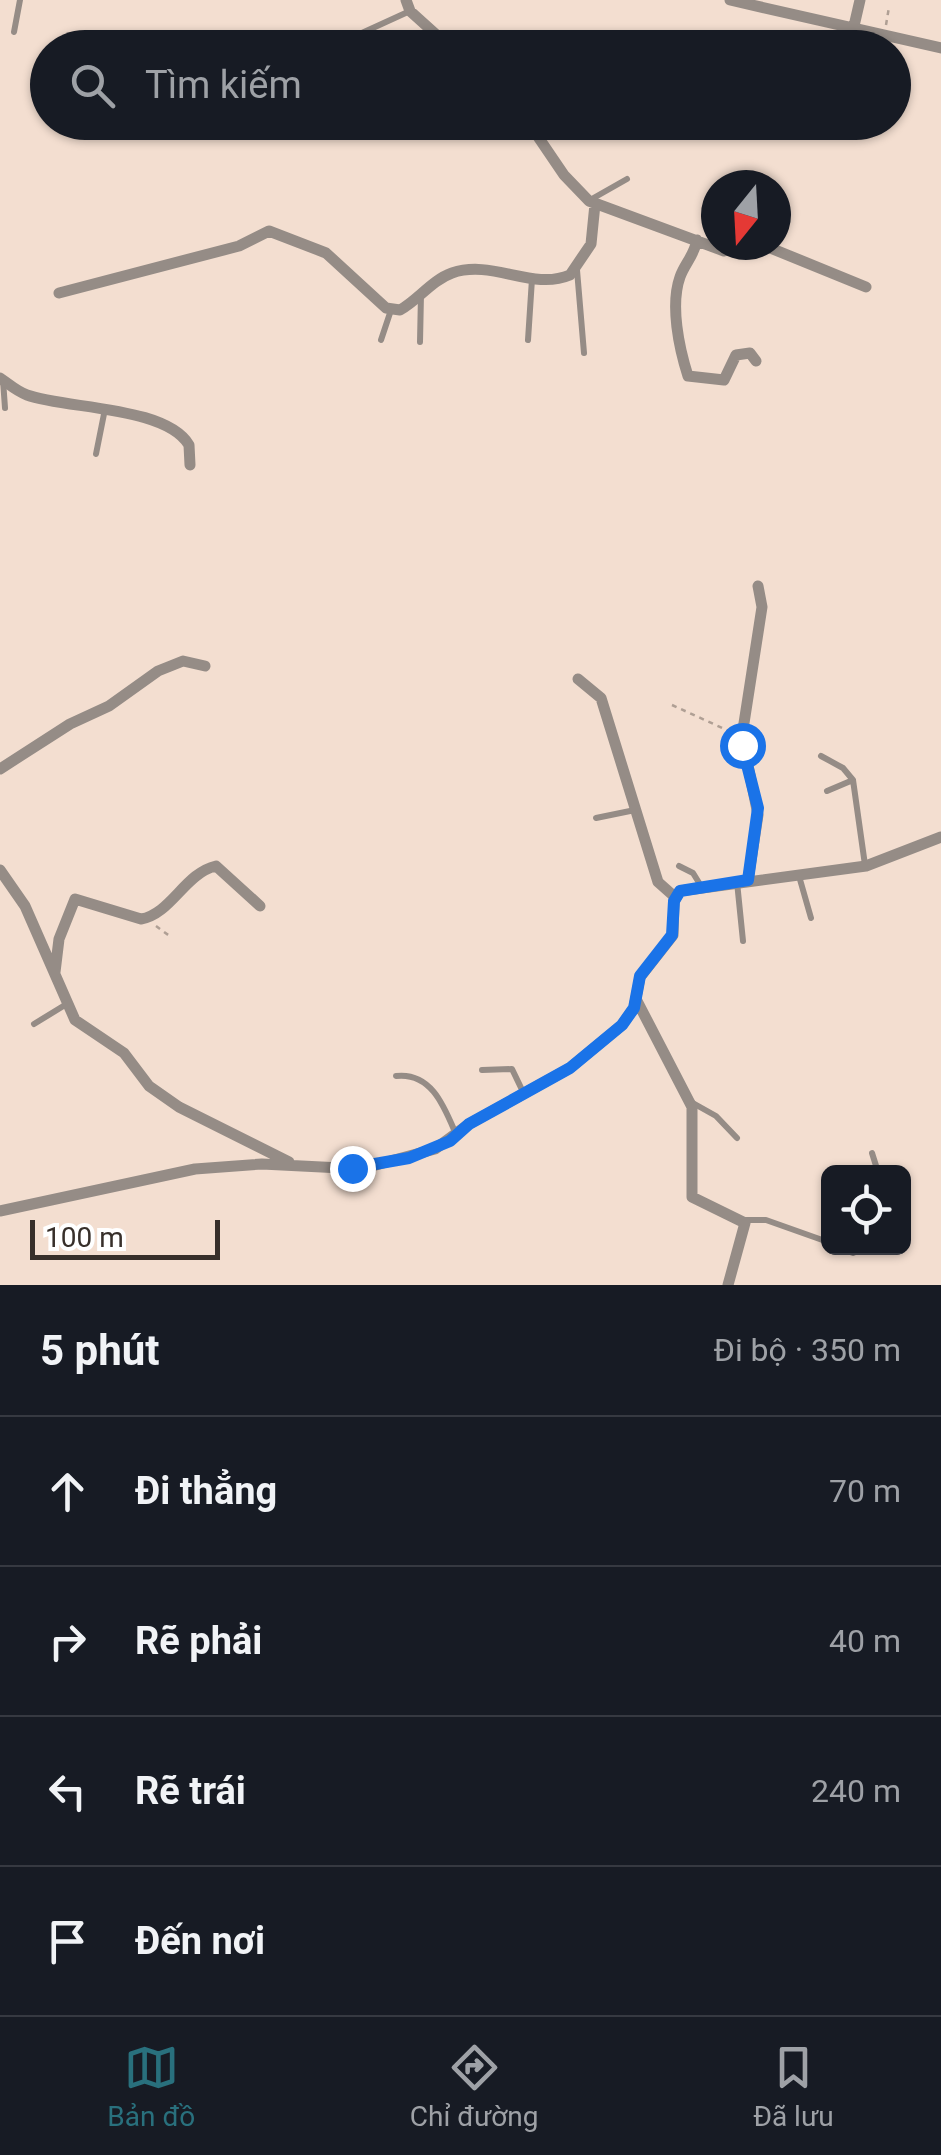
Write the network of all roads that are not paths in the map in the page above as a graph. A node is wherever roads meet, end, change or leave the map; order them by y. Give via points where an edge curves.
1 (20, 0) edge
2 (730, 0) edge
3 (860, 0) edge
4 (408, 6) edge
5 (786, 6) edge
6 (854, 26) junction
7 (363, 30) edge
8 (433, 30) edge
9 (871, 30) edge
10 (14, 32) dead end
11 (911, 40) edge
12 (941, 48) edge
13 (541, 140) edge
14 (627, 179) dead end
15 (592, 202) junction
16 (697, 240) junction
17 (701, 242) edge
18 (791, 256) edge
19 (578, 270) junction
20 (532, 279) junction
21 (866, 286) dead end
22 (59, 294) dead end
23 (422, 294) junction
24 (390, 310) junction
25 (380, 340) dead end
26 (528, 340) dead end
27 (420, 342) dead end
28 (584, 352) dead end
29 (756, 361) dead end
30 (1, 379) edge
31 (5, 408) dead end
32 (105, 408) junction
33 (96, 454) dead end
34 (190, 465) dead end
35 (758, 586) dead end
36 (204, 666) dead end
37 (578, 679) dead end
38 (822, 756) dead end
39 (0, 768) edge
40 (852, 780) junction
41 (827, 791) dead end
42 (636, 810) junction
43 (596, 818) dead end
44 (941, 837) edge
45 (679, 866) dead end
46 (866, 866) junction
47 (0, 870) edge
48 (798, 874) junction
49 (742, 881) junction
50 (701, 886) junction
51 (676, 898) junction
52 (260, 906) dead end
53 (811, 918) dead end
54 (743, 941) dead end
55 (55, 976) junction
56 (636, 1000) junction
57 (65, 1006) junction
58 (34, 1024) dead end
59 (482, 1070) dead end
60 (396, 1076) dead end
61 (524, 1094) junction
62 (690, 1101) junction
63 (456, 1135) junction
64 (737, 1138) dead end
65 (872, 1154) dead end
66 (876, 1165) edge
67 (298, 1166) junction
68 (0, 1211) edge
69 (742, 1220) junction
70 (821, 1240) edge
71 (728, 1285) edge

1 - 10 lane
2 - 5 street
3 - 6 street
4 - 7 lane
4 - 8 street
5 - 6 street
6 - 9 street
11 - 12 street
13 - 15 street
14 - 15 lane
15 - 16 street
15 - 19 street via 595,233
16 - 17 street
16 - 29 street via 694,259 680,276 677,315 688,376 724,380 736,355 750,353
18 - 21 street
19 - 20 street via 559,280
19 - 28 lane
20 - 23 street via 494,270 454,272
20 - 26 lane
22 - 24 street via 226,250 269,230 326,253
23 - 24 street
23 - 27 lane
24 - 25 lane
30 - 31 lane
30 - 32 street via 28,396
32 - 33 lane
32 - 34 street via 180,433
35 - 49 street via 762,607 742,736 758,808
36 - 39 street via 183,660 158,671
37 - 42 street via 601,698
38 - 40 lane
40 - 41 lane
40 - 46 lane
42 - 43 lane
42 - 51 street via 658,882
44 - 46 street
45 - 50 lane
46 - 48 street
47 - 55 street via 25,906
48 - 49 street
48 - 53 lane
49 - 50 street
49 - 54 lane
50 - 51 street
51 - 56 street via 672,935 640,976
52 - 55 street via 225,870 212,866 145,918 73,900
55 - 57 street
56 - 61 street via 622,1025 570,1068
56 - 62 street
57 - 58 lane
57 - 67 street via 86,1031 124,1053 149,1086
59 - 61 lane via 512,1069
60 - 63 lane via 432,1088
61 - 63 street
62 - 64 lane
62 - 69 street via 692,1197
63 - 67 street via 435,1148 361,1169
65 - 66 lane
67 - 68 street via 195,1169
69 - 70 lane via 766,1220
69 - 71 street via 746,1229

